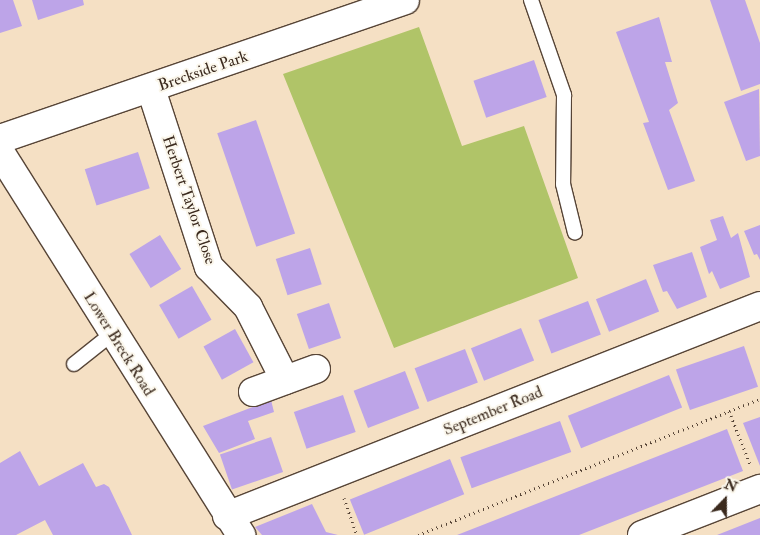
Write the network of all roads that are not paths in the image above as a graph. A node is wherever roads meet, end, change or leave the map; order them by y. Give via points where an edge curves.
1 (405, 0) edge
2 (531, 0) edge
3 (151, 89) junction
4 (0, 139) edge
5 (0, 152) edge
6 (575, 233) dead end
7 (760, 306) edge
8 (113, 334) junction
9 (74, 364) dead end
10 (316, 368) dead end
11 (285, 380) junction
12 (253, 392) dead end
13 (760, 489) edge
14 (234, 526) edge
15 (642, 535) edge

1 - 3 street, Breckside Park
2 - 6 lane via 564,95 563,184
3 - 4 street, Breckside Park
3 - 11 street, Herbert Taylor Close via 209,267 248,307
5 - 8 street, Lower Breck Road
7 - 14 street, September Road via 335,474
8 - 9 lane
8 - 14 street, Lower Breck Road
10 - 11 street
11 - 12 street
13 - 15 street

